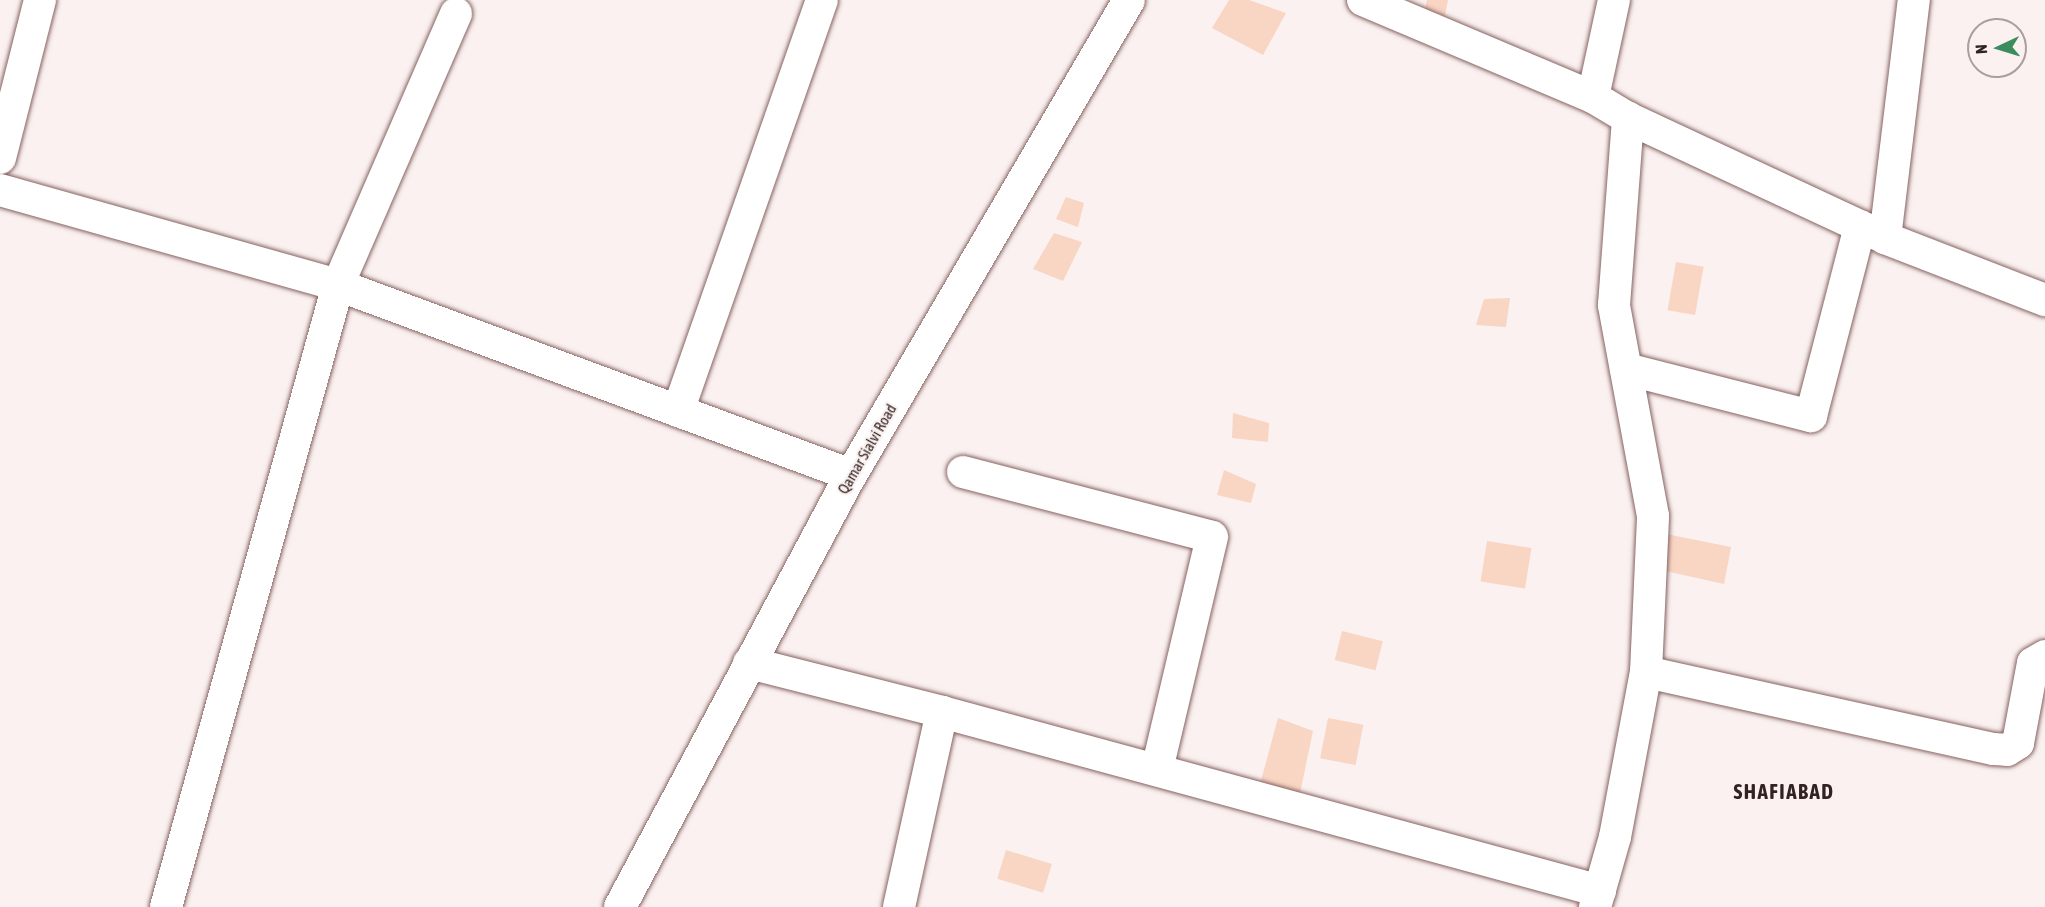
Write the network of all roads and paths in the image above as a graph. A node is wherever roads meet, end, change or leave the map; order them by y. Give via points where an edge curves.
1 (40, 0) edge
2 (822, 0) edge
3 (1129, 0) edge
4 (1363, 0) edge
5 (1614, 0) edge
6 (1914, 0) edge
7 (456, 13) dead end
8 (1593, 97) junction
9 (1628, 118) junction
10 (0, 158) edge
11 (0, 190) edge
12 (1872, 232) junction
13 (338, 285) junction
14 (2045, 300) edge
15 (1626, 369) junction
16 (678, 411) junction
17 (963, 472) dead end
18 (851, 476) junction
19 (2045, 656) edge
20 (749, 663) junction
21 (1646, 672) junction
22 (942, 712) junction
23 (1157, 770) junction
24 (1598, 899) edge
25 (166, 907) edge
26 (620, 907) edge
27 (899, 907) edge

1 - 10 street
2 - 16 street
3 - 18 street, Qamar Sialvi Road
4 - 8 street
5 - 8 street
6 - 12 street
7 - 13 street
8 - 9 street
9 - 12 street
9 - 15 street via 1614,305
11 - 13 street
12 - 14 street
12 - 15 street via 1811,416
13 - 16 street
13 - 25 street
15 - 21 street via 1653,516
16 - 18 street
17 - 23 street via 1212,537
18 - 20 street, Qamar Sialvi Road
19 - 21 street via 2033,663 2018,743 2007,750
20 - 22 street
20 - 26 street, Qamar Sialvi Road
21 - 24 street via 1615,837
22 - 23 street
22 - 27 street
23 - 24 street

